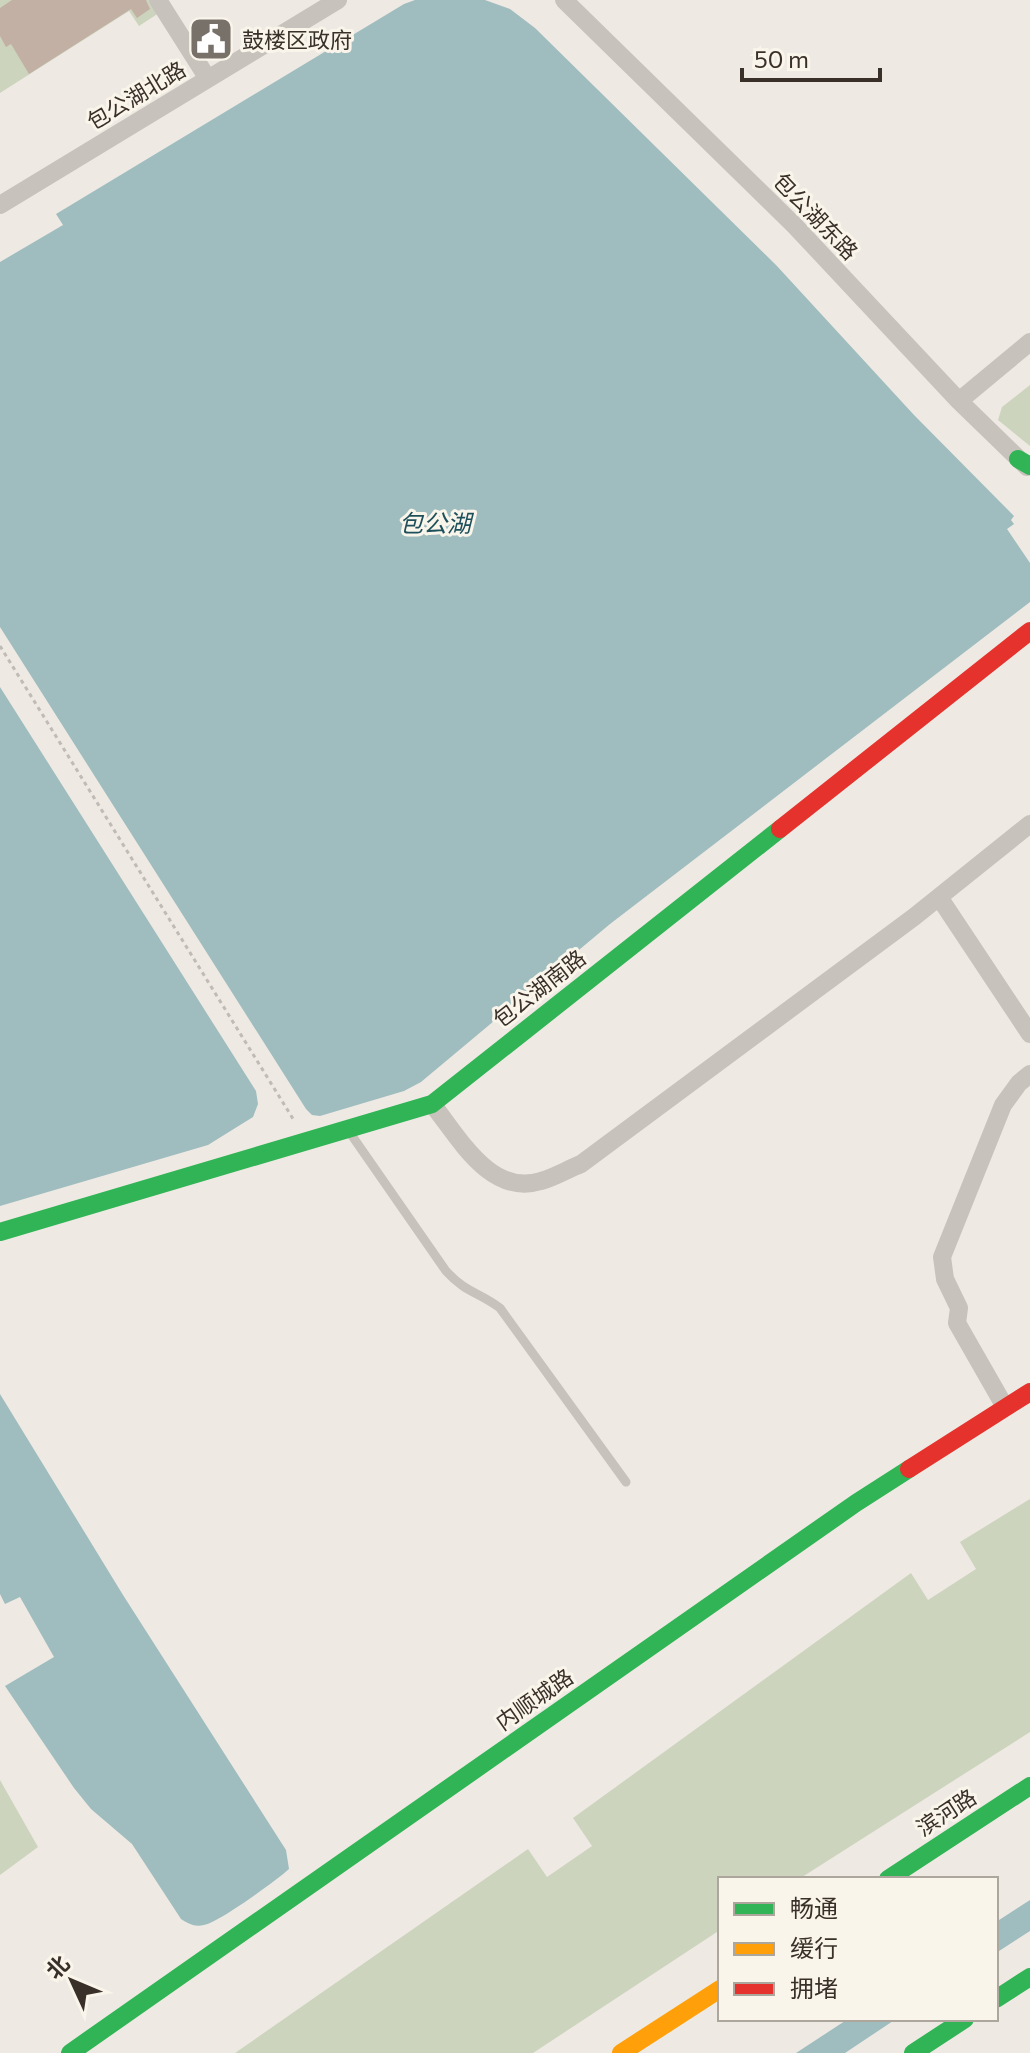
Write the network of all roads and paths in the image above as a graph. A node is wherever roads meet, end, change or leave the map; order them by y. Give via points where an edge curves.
1 (158, 0) edge
2 (338, 0) edge
3 (564, 0) edge
4 (208, 79) junction
5 (0, 205) edge
6 (1030, 342) edge
7 (959, 401) junction
8 (1026, 465) edge
9 (1030, 631) edge
10 (0, 646) edge
11 (1030, 824) edge
12 (939, 897) junction
13 (1030, 1034) edge
14 (1030, 1074) edge
15 (432, 1104) junction
16 (348, 1130) junction
17 (308, 1143) junction
18 (0, 1232) edge
19 (1030, 1392) edge
20 (1005, 1407) junction
21 (626, 1482) dead end
22 (1030, 1786) edge
23 (891, 1877) edge
24 (1030, 1977) edge
25 (718, 1990) edge
26 (998, 1998) edge
27 (718, 2012) edge
28 (962, 2021) edge
29 (70, 2053) edge
30 (621, 2053) edge
31 (655, 2053) edge
32 (913, 2053) edge

1 - 4 street
2 - 4 street, 包公湖北路
3 - 7 street, 包公湖东路 via 795,226
4 - 5 street, 包公湖北路
6 - 7 street
7 - 8 street, 包公湖东路
9 - 15 street, 包公湖南路
10 - 17 path
11 - 12 street
12 - 13 street
12 - 15 street via 581,1164 539,1182 518,1184 486,1170
14 - 20 street via 1003,1105 942,1257 945,1279 959,1308 957,1323
15 - 16 street, 包公湖南路
16 - 17 street, 包公湖南路
16 - 21 lane via 446,1271 459,1285 500,1308
17 - 18 street, 包公湖南路
19 - 20 street, 内顺城路
20 - 29 street, 内顺城路 via 856,1503
22 - 23 street, 滨河路
24 - 26 street
25 - 30 street
27 - 31 street
28 - 32 street

